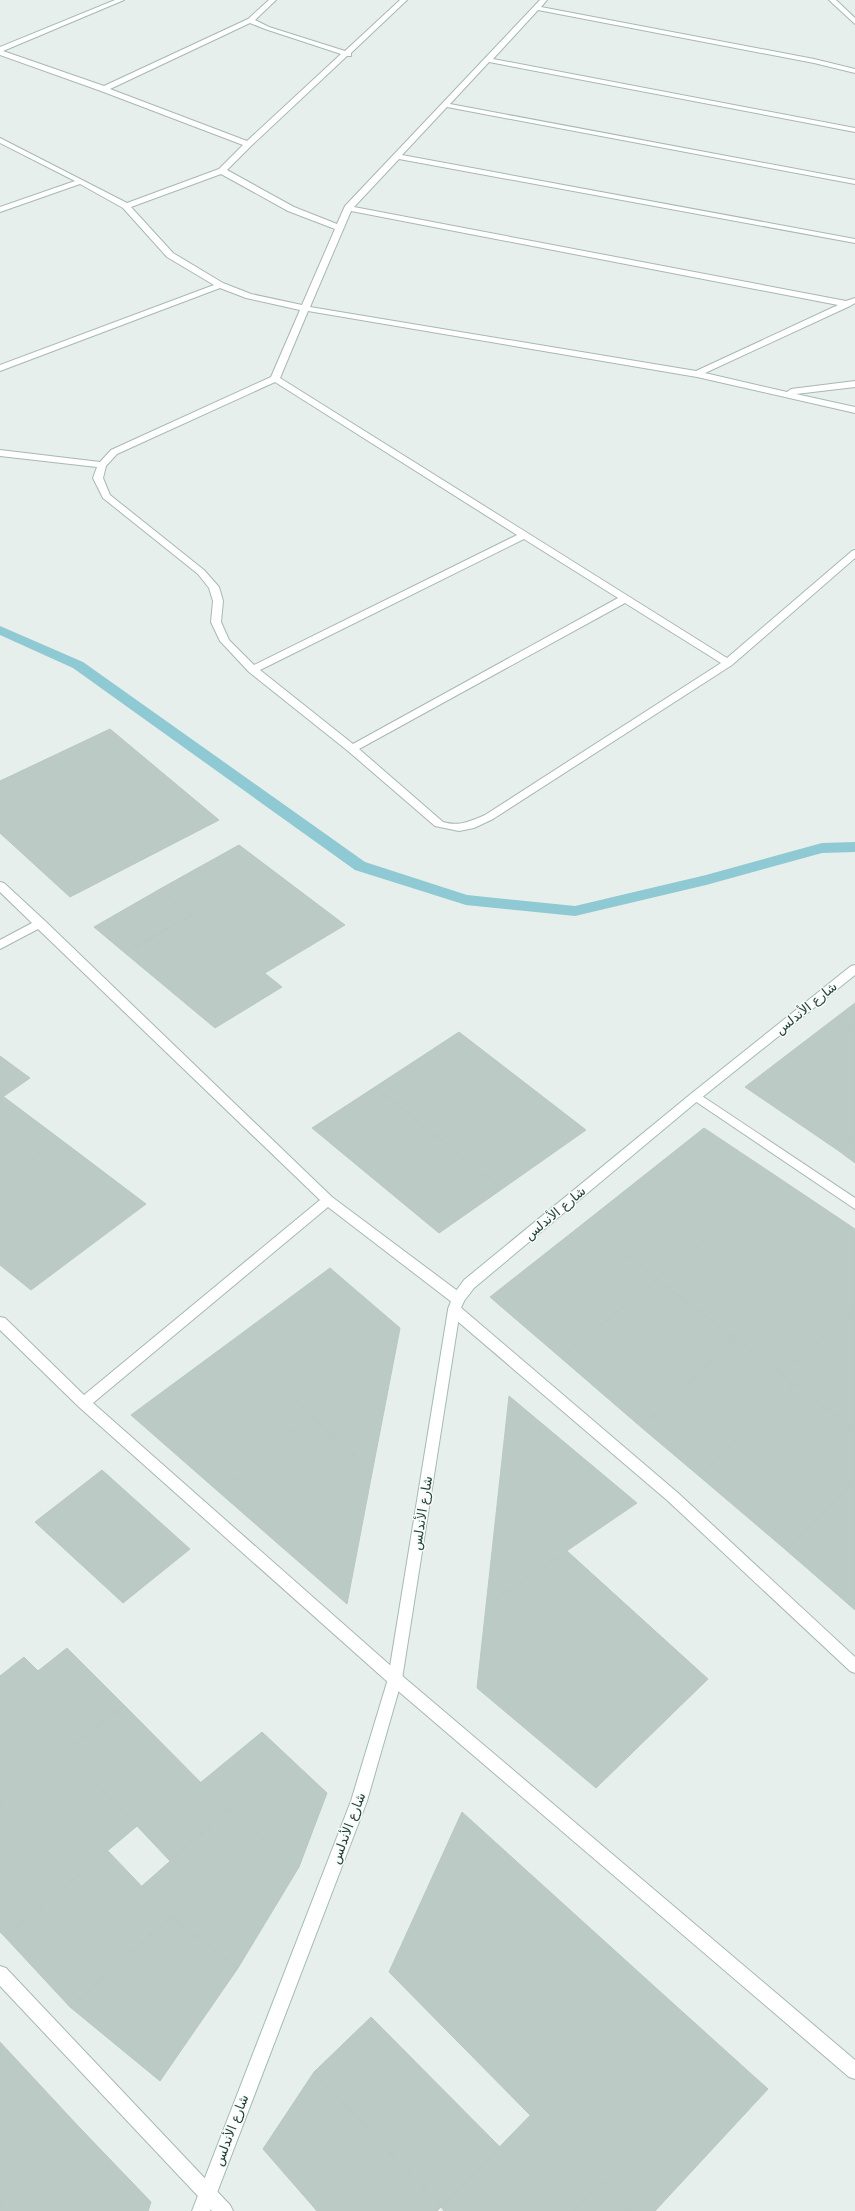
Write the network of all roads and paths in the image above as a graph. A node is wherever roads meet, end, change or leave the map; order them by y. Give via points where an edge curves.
1 (121, 0) edge
2 (273, 0) edge
3 (404, 0) edge
4 (544, 0) edge
5 (832, 0) edge
6 (537, 8) junction
7 (250, 20) junction
8 (855, 22) edge
9 (0, 52) edge
10 (348, 54) junction
11 (489, 60) junction
12 (855, 71) edge
13 (104, 89) junction
14 (446, 105) junction
15 (855, 130) edge
16 (0, 140) edge
17 (248, 144) junction
18 (397, 156) junction
19 (222, 171) junction
20 (81, 180) junction
21 (855, 182) edge
22 (126, 206) junction
23 (348, 208) junction
24 (0, 210) edge
25 (340, 228) junction
26 (855, 241) edge
27 (220, 285) junction
28 (851, 302) edge
29 (304, 308) junction
30 (0, 368) edge
31 (697, 374) junction
32 (275, 380) junction
33 (855, 384) edge
34 (781, 393) junction
35 (855, 410) edge
36 (0, 453) edge
37 (102, 465) junction
38 (524, 535) junction
39 (855, 553) edge
40 (626, 598) junction
41 (728, 663) junction
42 (253, 670) junction
43 (352, 749) junction
44 (0, 886) edge
45 (40, 923) junction
46 (0, 945) edge
47 (855, 969) edge
48 (696, 1096) junction
49 (328, 1200) junction
50 (855, 1204) edge
51 (456, 1305) junction
52 (0, 1322) edge
53 (84, 1403) junction
54 (855, 1666) edge
55 (395, 1679) junction
56 (0, 1974) edge
57 (855, 2071) edge
58 (206, 2193) junction
59 (201, 2211) edge
60 (224, 2211) edge

1 - 9 street
2 - 7 street
3 - 10 street
4 - 6 street
5 - 8 street
6 - 11 street
6 - 12 street
7 - 10 street
7 - 13 street
9 - 13 street
10 - 17 street
11 - 14 street
11 - 15 street
13 - 17 street
14 - 18 street
14 - 21 street
16 - 20 street
17 - 19 street
18 - 23 street
18 - 26 street
19 - 22 street
19 - 25 street via 291,209
20 - 22 street
20 - 24 street
22 - 27 street via 170,255
23 - 25 street
23 - 28 street
25 - 29 street
27 - 29 street via 249,296
27 - 30 street
28 - 31 street
29 - 31 street
29 - 32 street
31 - 34 street
32 - 37 street via 114,452
32 - 38 street
33 - 34 street
34 - 35 street
36 - 37 street
37 - 42 street via 98,478 106,496 201,572 214,587 218,601 216,622 225,641
38 - 40 street
38 - 42 street
39 - 41 street
40 - 41 street
40 - 43 street
41 - 43 street via 489,816 467,827 452,829 439,824
42 - 43 street
44 - 45 street
45 - 46 street
45 - 49 street
47 - 48 street, شارع الأندلس
48 - 50 street
48 - 51 street, شارع الأندلس via 468,1284
49 - 51 street
49 - 53 street
51 - 54 street via 672,1497
51 - 55 street, شارع الأندلس
52 - 53 street
53 - 55 street
55 - 57 street
55 - 58 street, شارع الأندلس via 359,1801
56 - 58 street
58 - 59 street, شارع الأندلس
58 - 60 street

